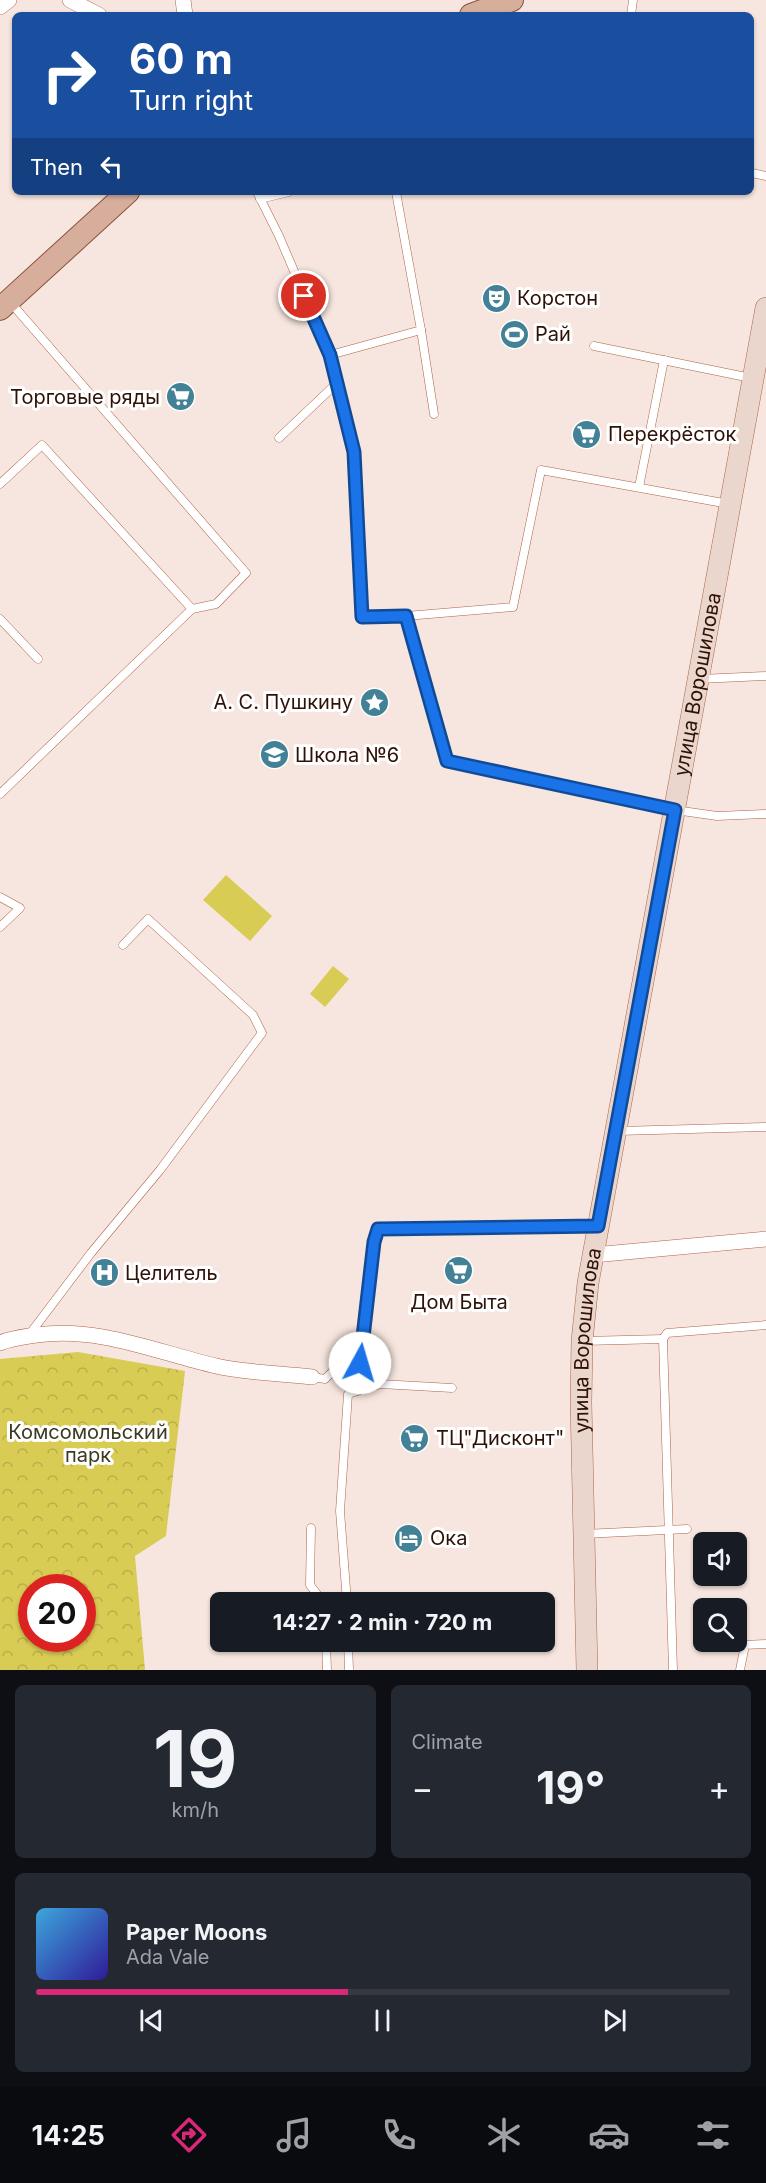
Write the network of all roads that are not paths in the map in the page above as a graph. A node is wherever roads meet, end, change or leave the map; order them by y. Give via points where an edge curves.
1 (9, 0) edge
2 (70, 0) edge
3 (505, 1) edge
4 (0, 7) edge
5 (93, 12) edge
6 (478, 12) edge
7 (125, 195) edge
8 (397, 195) edge
9 (258, 196) edge
10 (4, 305) edge
11 (766, 308) edge
12 (421, 330) junction
13 (763, 336) edge
14 (594, 346) dead end
15 (330, 355) junction
16 (664, 360) junction
17 (753, 378) junction
18 (337, 383) junction
19 (434, 414) dead end
20 (279, 438) dead end
21 (0, 484) edge
22 (639, 487) junction
23 (730, 504) junction
24 (192, 609) junction
25 (406, 616) junction
26 (0, 619) edge
27 (38, 659) dead end
28 (766, 676) edge
29 (698, 679) junction
30 (0, 794) edge
31 (675, 810) junction
32 (766, 814) edge
33 (0, 897) edge
34 (0, 927) edge
35 (123, 945) dead end
36 (766, 1127) edge
37 (615, 1131) junction
38 (598, 1226) junction
39 (766, 1239) edge
40 (592, 1255) junction
41 (766, 1325) edge
42 (28, 1336) junction
43 (663, 1340) junction
44 (582, 1341) junction
45 (0, 1343) edge
46 (312, 1377) joint
47 (452, 1388) dead end
48 (311, 1528) dead end
49 (687, 1529) dead end
50 (668, 1530) junction
51 (584, 1534) junction
52 (315, 1592) edge
53 (345, 1592) edge
54 (766, 1644) edge
55 (326, 1652) edge
56 (348, 1652) edge
57 (327, 1670) edge
58 (349, 1670) edge
59 (587, 1670) edge
60 (673, 1670) edge
61 (740, 1670) edge

1 - 4 street
2 - 5 street
3 - 6 main road
7 - 10 main road
8 - 12 lane
9 - 15 lane
10 - 24 lane via 246,573 216,604
11 - 13 main road, улица Ворошилова
12 - 15 lane
12 - 19 lane
13 - 17 main road, улица Ворошилова
14 - 16 lane
15 - 18 lane
16 - 17 lane
16 - 22 lane
17 - 23 main road, улица Ворошилова
18 - 20 lane
18 - 25 lane via 354,452 362,617
21 - 24 lane via 42,445
22 - 23 lane
22 - 25 lane via 541,470 513,607
23 - 29 main road, улица Ворошилова
24 - 30 lane
25 - 31 lane via 447,761
26 - 27 lane
28 - 29 lane
29 - 31 main road, улица Ворошилова
31 - 32 lane via 717,816
31 - 37 main road, улица Ворошилова
33 - 34 lane via 20,908
35 - 42 lane via 148,919 253,1015 262,1033 160,1170 90,1253
36 - 37 lane
37 - 38 main road, улица Ворошилова
38 - 40 main road, улица Ворошилова
38 - 46 lane via 378,1229 360,1363 338,1366 326,1379
39 - 40 street
40 - 44 main road, улица Ворошилова
41 - 43 lane via 668,1333
42 - 45 street
42 - 46 street via 82,1333 120,1339 217,1366
43 - 44 lane
43 - 50 lane
44 - 51 main road, улица Ворошилова
47 - 53 lane via 380,1384 348,1394 340,1511
48 - 52 lane via 310,1585
49 - 50 lane
50 - 51 lane
50 - 60 lane
51 - 59 main road, улица Ворошилова
54 - 61 lane via 745,1645
55 - 57 lane
56 - 58 lane

